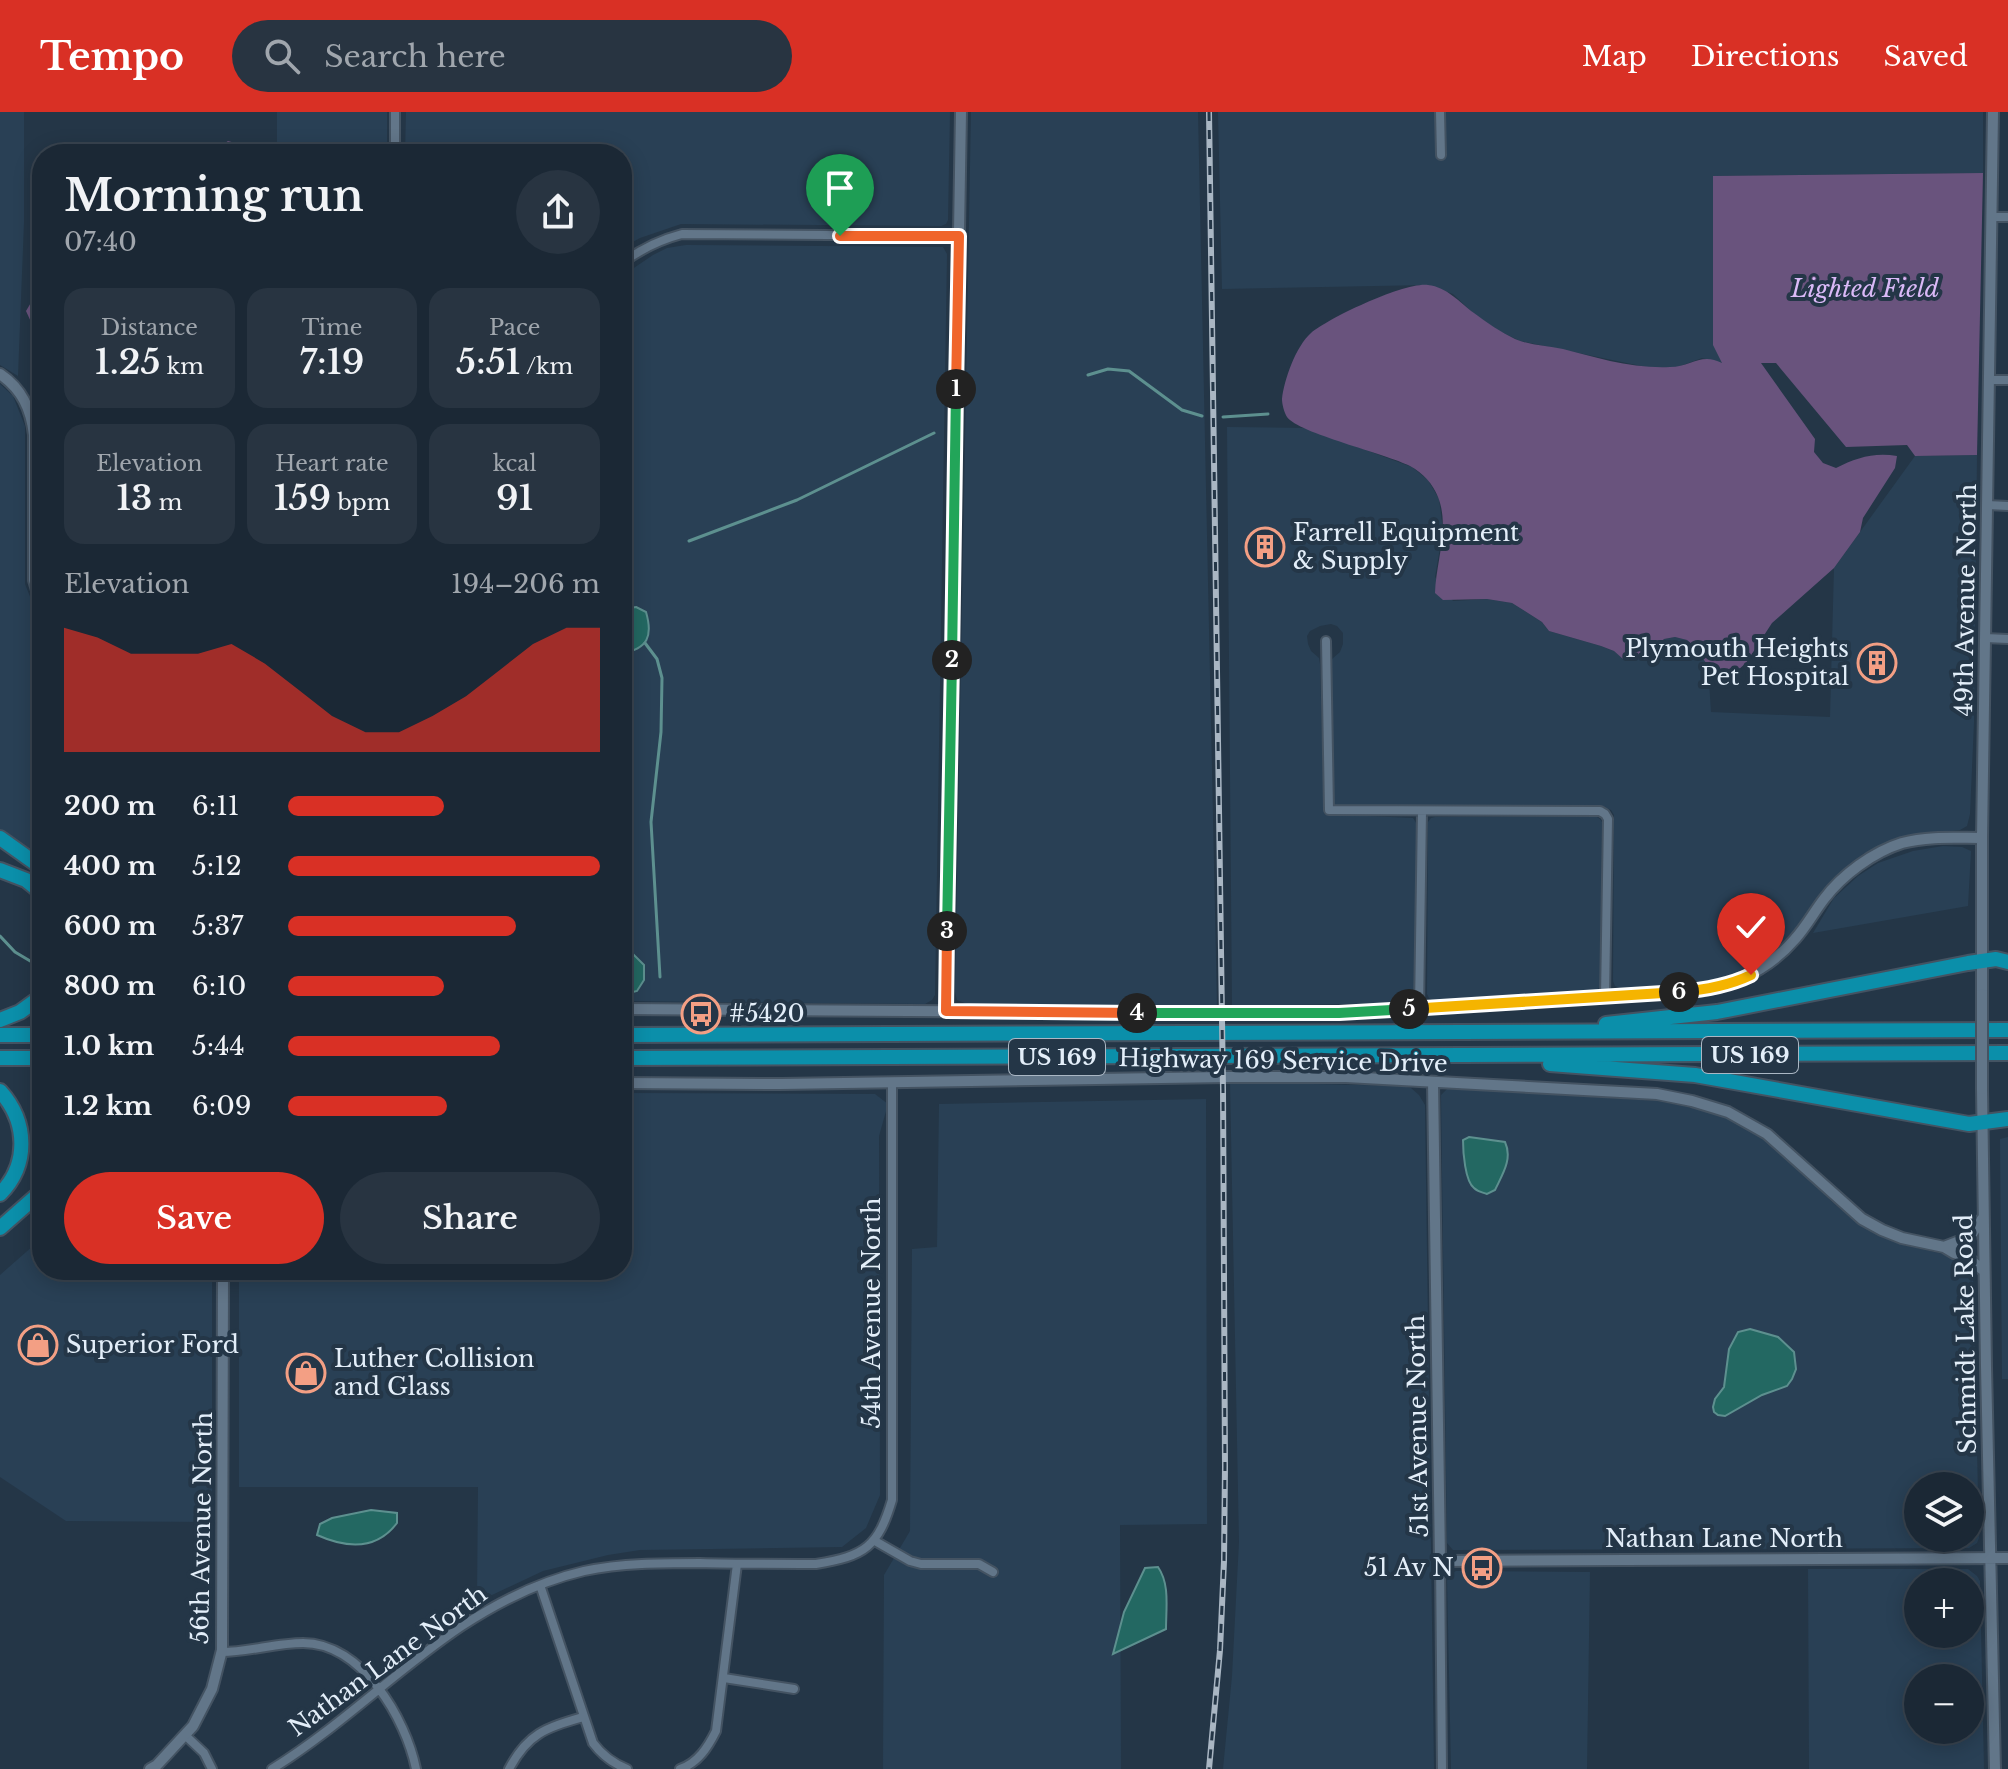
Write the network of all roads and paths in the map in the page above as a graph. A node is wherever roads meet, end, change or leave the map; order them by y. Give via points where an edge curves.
1 (395, 112) edge
2 (961, 112) edge
3 (1440, 112) edge
4 (1993, 112) edge
5 (395, 144) edge
6 (1441, 155) dead end
7 (1991, 217) junction
8 (2008, 217) edge
9 (959, 236) junction
10 (632, 256) edge
11 (0, 374) edge
12 (1989, 380) junction
13 (2008, 380) edge
14 (32, 419) edge
15 (1987, 505) junction
16 (2008, 506) edge
17 (1985, 638) junction
18 (2008, 639) edge
19 (1326, 641) dead end
20 (1422, 811) junction
21 (0, 838) edge
22 (1982, 838) junction
23 (32, 861) edge
24 (0, 870) edge
25 (32, 885) edge
26 (1981, 961) junction
27 (2008, 962) edge
28 (1605, 996) junction
29 (32, 1003) edge
30 (632, 1009) edge
31 (1419, 1009) junction
32 (946, 1011) junction
33 (0, 1020) edge
34 (2008, 1030) edge
35 (1522, 1032) junction
36 (0, 1035) edge
37 (32, 1035) edge
38 (632, 1035) edge
39 (2008, 1053) edge
40 (1491, 1056) junction
41 (0, 1058) edge
42 (32, 1058) edge
43 (632, 1058) edge
44 (892, 1082) junction
45 (1433, 1082) junction
46 (632, 1083) edge
47 (1982, 1089) joint
48 (0, 1091) edge
49 (2008, 1119) edge
50 (1982, 1123) junction
51 (0, 1194) edge
52 (32, 1200) edge
53 (1983, 1217) junction
54 (0, 1228) edge
55 (1944, 1247) junction
56 (1984, 1271) junction
57 (223, 1280) edge
58 (875, 1541) junction
59 (1991, 1558) junction
60 (2008, 1558) edge
61 (1440, 1561) junction
62 (737, 1564) junction
63 (993, 1572) dead end
64 (540, 1585) junction
65 (222, 1652) junction
66 (724, 1678) junction
67 (379, 1689) junction
68 (794, 1689) dead end
69 (583, 1717) junction
70 (186, 1736) junction
71 (150, 1769) edge
72 (212, 1769) edge
73 (272, 1769) edge
74 (416, 1769) edge
75 (509, 1769) edge
76 (627, 1769) edge
77 (680, 1769) edge
78 (1442, 1769) edge
79 (1995, 1769) edge

1 - 5 street
2 - 9 street
3 - 6 street
4 - 7 street, 49th Avenue North
7 - 8 street
7 - 12 street, 49th Avenue North
9 - 10 street via 682,234
9 - 32 street
11 - 14 street via 19,391
12 - 13 street
12 - 15 street, 49th Avenue North
15 - 16 street
15 - 17 street, 49th Avenue North
17 - 18 street
17 - 22 street, 49th Avenue North
19 - 20 street via 1329,810
20 - 28 street via 1605,814
20 - 31 street
21 - 23 highway
22 - 26 street, 49th Avenue North
22 - 28 street via 1913,841 1865,862 1832,889 1793,942 1740,980 1700,991
24 - 25 highway
26 - 27 highway
26 - 35 highway via 1717,1012
26 - 47 street, 49th Avenue North, bridge
28 - 31 street
29 - 33 highway
30 - 32 street
31 - 32 street
34 - 35 highway, US 169
35 - 38 highway, US 169
36 - 37 highway
39 - 40 highway, US 169
40 - 43 highway, US 169
40 - 50 highway via 1695,1075
41 - 42 highway
44 - 45 street, Highway 169 Service Drive via 1331,1077
44 - 46 street, Highway 169 Service Drive
44 - 58 street, 54th Avenue North via 892,1500
45 - 55 street, Highway 169 Service Drive via 1657,1094 1728,1112 1767,1134 1862,1219 1902,1238
45 - 61 street, 51st Avenue North
47 - 50 street, Schmidt Lake Road
48 - 51 highway via 22,1137 17,1169
49 - 50 highway
50 - 53 street, Schmidt Lake Road
52 - 54 highway
53 - 55 street via 1970,1237
53 - 56 street, Schmidt Lake Road
55 - 56 street, Highway 169 Service Drive
56 - 59 street, Schmidt Lake Road
57 - 65 street, 56th Avenue North
58 - 62 street, Nathan Lane North via 841,1560
58 - 63 street via 921,1564 979,1564
59 - 60 street, Nathan Lane North
59 - 61 street, Nathan Lane North
59 - 79 street, Schmidt Lake Road
61 - 78 street, 51st Avenue North
62 - 64 street, Nathan Lane North via 621,1565
62 - 66 street
64 - 67 street, Nathan Lane North via 460,1627
64 - 69 street
65 - 67 street via 304,1643 332,1650
65 - 70 street, 56th Avenue North via 212,1689
66 - 68 street
66 - 77 street via 716,1731 698,1758
67 - 73 street, Nathan Lane North
67 - 74 street via 412,1747
69 - 75 street via 529,1740
69 - 76 street via 601,1753
70 - 71 street
70 - 72 street

